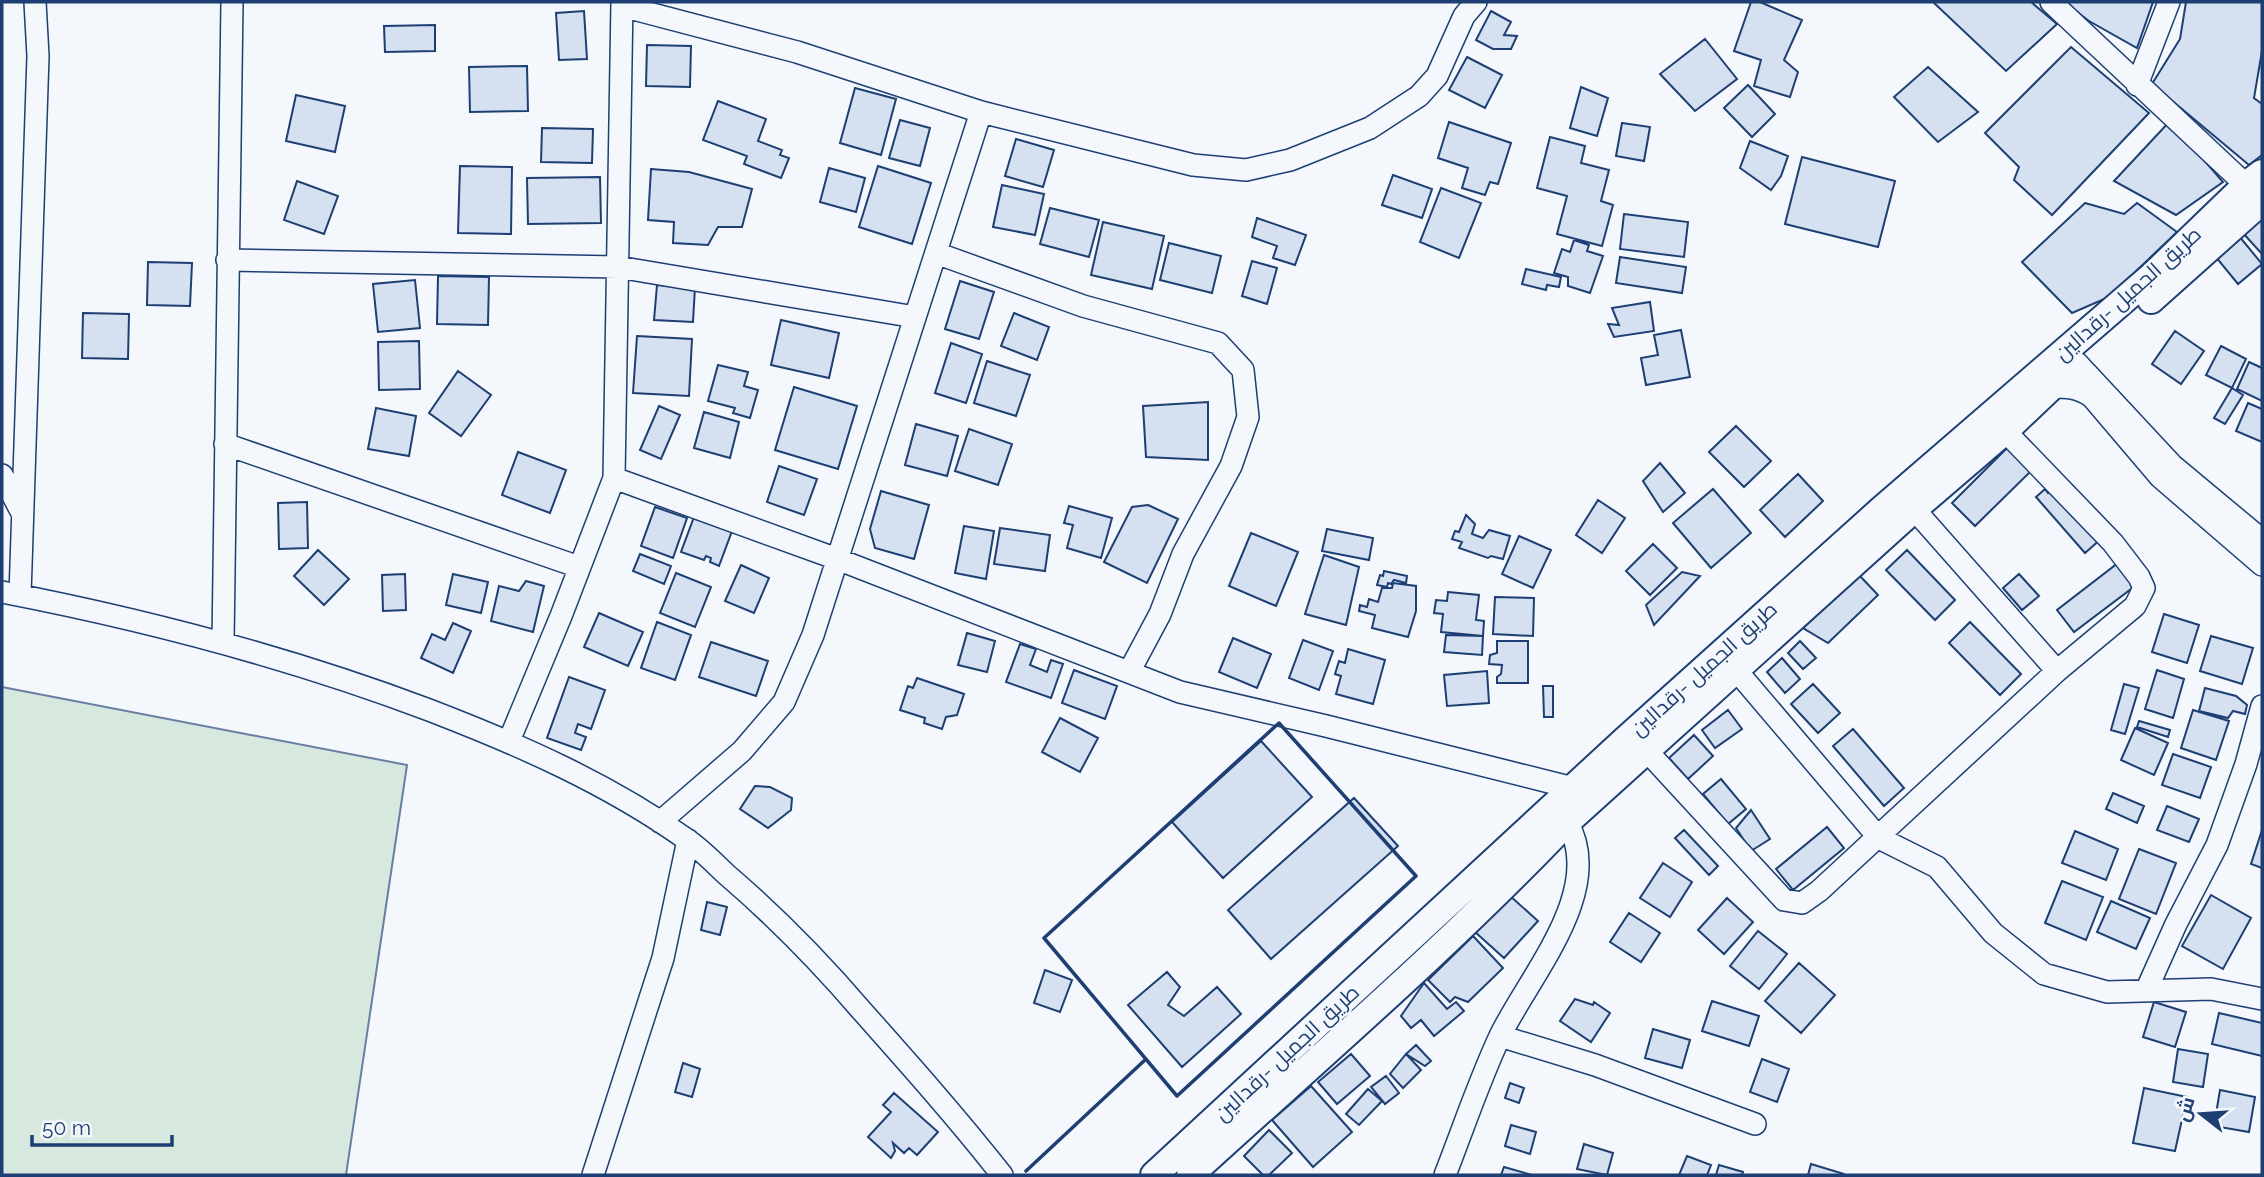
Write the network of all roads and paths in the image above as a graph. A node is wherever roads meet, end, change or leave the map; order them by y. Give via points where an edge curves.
1 (35, 2) edge
2 (232, 2) edge
3 (1476, 2) edge
4 (2051, 2) edge
5 (2169, 2) edge
6 (622, 4) edge
7 (2137, 85) junction
8 (981, 112) junction
9 (2257, 186) edge
10 (936, 253) junction
11 (227, 260) junction
12 (618, 267) junction
13 (915, 317) junction
14 (2070, 358) junction
15 (2050, 387) junction
16 (2005, 431) junction
17 (225, 444) junction
18 (2, 475) edge
19 (614, 478) junction
20 (1914, 509) junction
21 (23, 514) junction
22 (2262, 540) edge
23 (837, 559) junction
24 (2262, 565) edge
25 (579, 567) junction
26 (11, 593) edge
27 (223, 643) junction
28 (1736, 670) junction
29 (2057, 671) junction
30 (1129, 672) junction
31 (2262, 706) edge
32 (509, 741) junction
33 (1646, 750) junction
34 (1573, 788) junction
35 (660, 822) junction
36 (1567, 822) junction
37 (1879, 838) junction
38 (688, 840) junction
39 (2146, 991) junction
40 (2262, 999) edge
41 (1500, 1036) junction
42 (1755, 1124) dead end
43 (593, 1175) edge
44 (1002, 1175) edge
45 (1154, 1175) edge
46 (1190, 1175) edge
47 (1445, 1175) edge

1 - 21 street
2 - 11 street
3 - 8 street via 1464,16 1437,76 1419,96 1370,128 1257,168 1193,165
4 - 7 street
5 - 7 street
6 - 8 street via 797,52
6 - 12 street
7 - 9 street
8 - 10 street
9 - 14 main road, طريق الجميل -رقدالين via 2154,274
10 - 13 street
10 - 30 street via 1083,306 1217,343 1243,370 1248,417 1231,466 1183,554 1160,614
11 - 12 street
11 - 17 street
12 - 13 street
12 - 19 street
13 - 23 street
14 - 15 main road, طريق الجميل -رقدالين
14 - 22 street via 2172,465
14 - 34 main road, طريق الجميل -رقدالين via 1881,510
15 - 16 main road, طريق الجميل -رقدالين
15 - 24 street via 2073,387 2092,397 2160,477
16 - 20 main road, طريق الجميل -رقدالين
16 - 29 street via 2113,543 2144,588 2135,606
17 - 25 street
17 - 27 street
18 - 21 street
19 - 23 street
19 - 25 street
20 - 28 main road, طريق الجميل -رقدالين
20 - 29 street
21 - 26 street
23 - 30 street
23 - 35 street via 813,635 784,702 742,751
25 - 32 street
26 - 27 street
27 - 32 street via 304,666
28 - 33 main road, طريق الجميل -رقدالين
28 - 37 street
29 - 37 street
30 - 34 street via 1180,692
31 - 39 street via 2217,845
32 - 35 street via 568,768
33 - 36 main road, طريق الجميل -رقدالين
33 - 37 street via 1784,900 1802,903
34 - 45 main road, طريق الجميل -رقدالين
35 - 38 street
36 - 41 street via 1575,836 1579,863 1567,918
36 - 46 main road, طريق الجميل -رقدالين
37 - 39 street via 1937,867 1993,933 2044,974 2107,992
38 - 43 street via 663,958
38 - 44 street via 812,954
39 - 40 street via 2211,989
41 - 42 street via 1595,1065
41 - 47 street

